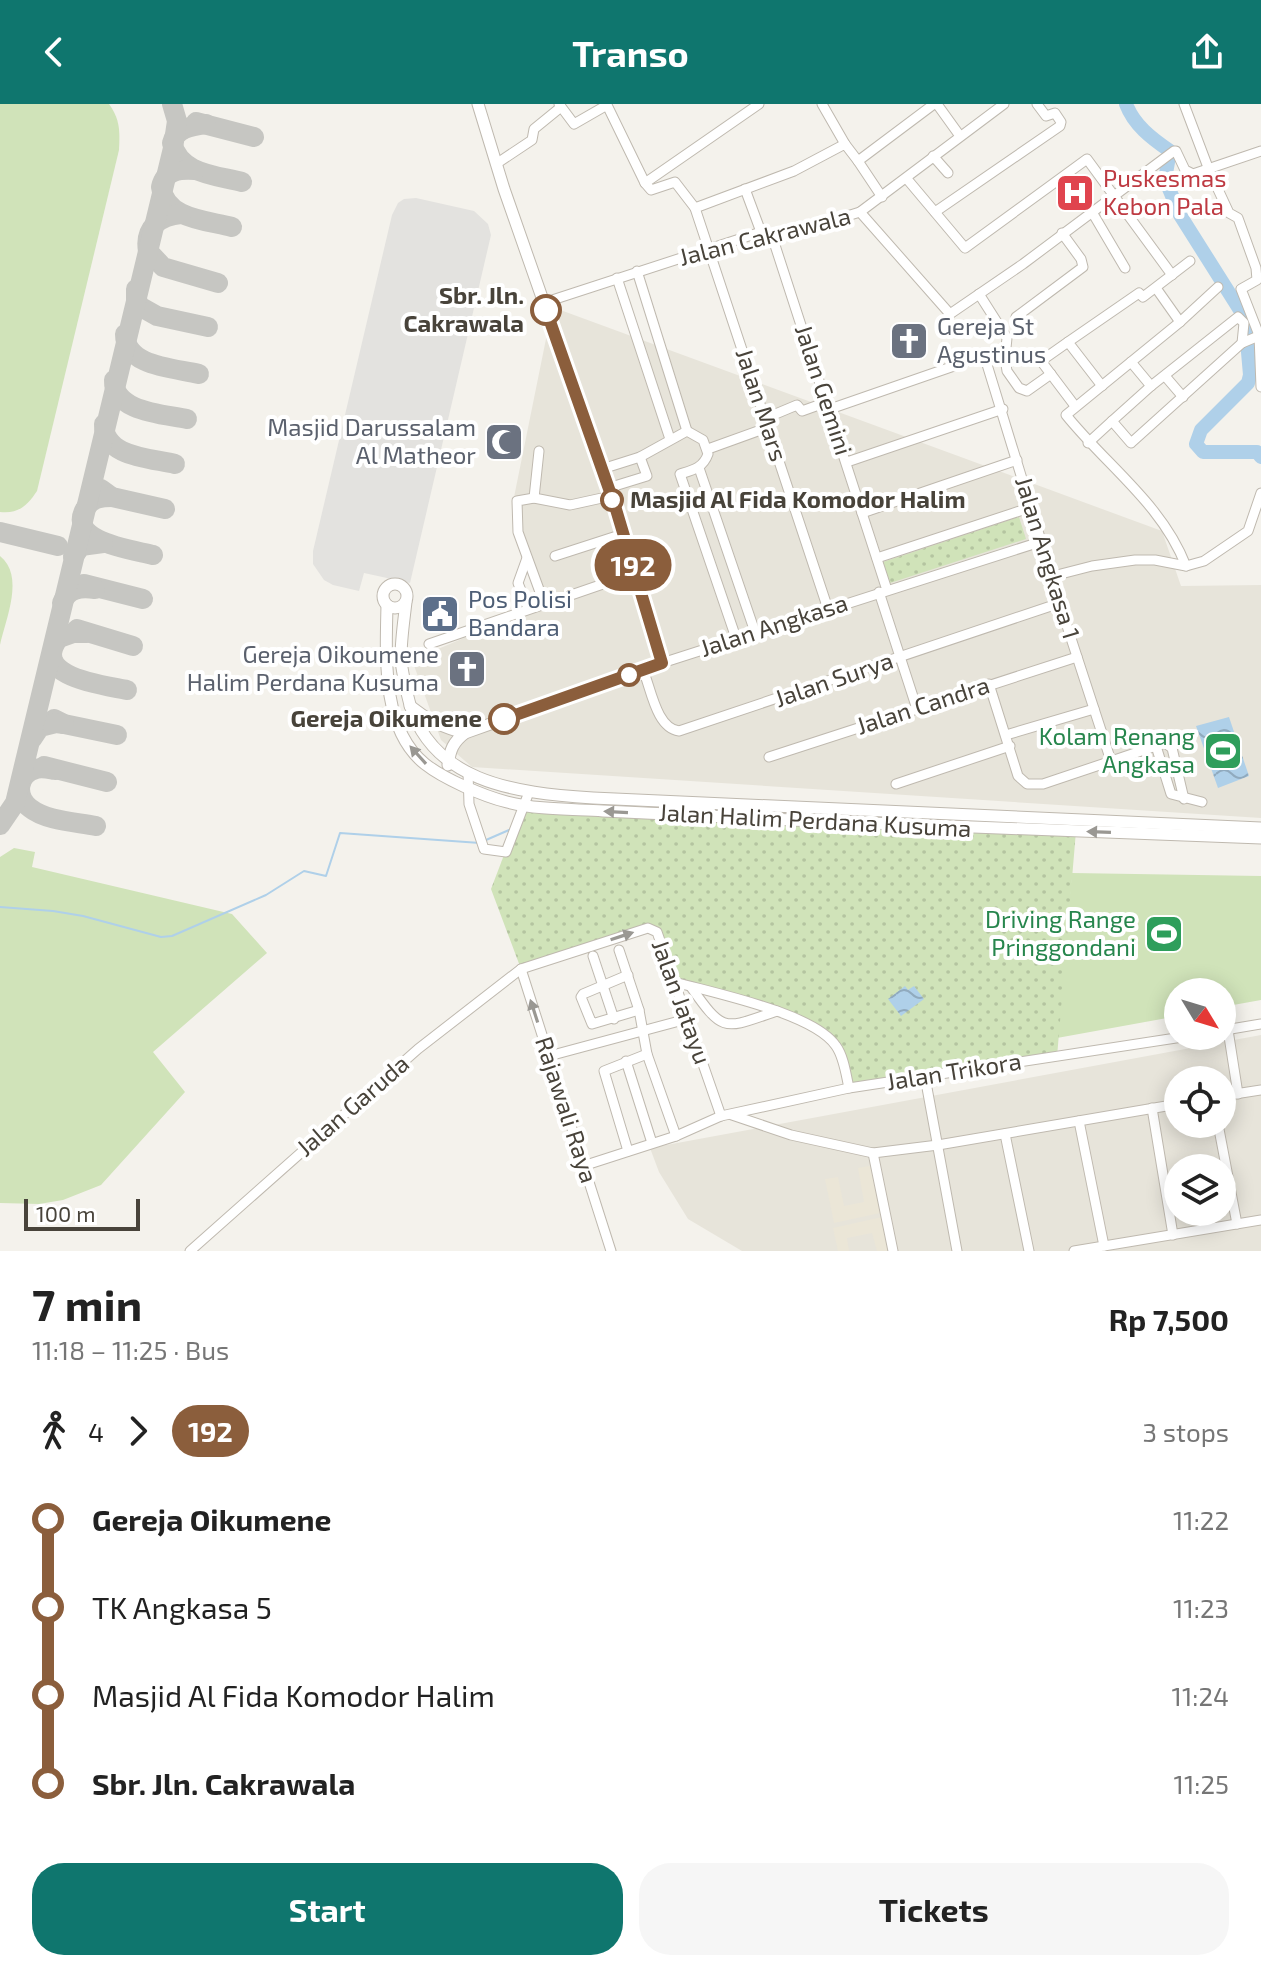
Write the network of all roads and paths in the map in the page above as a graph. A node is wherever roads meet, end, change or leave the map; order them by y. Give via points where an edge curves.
1 (478, 104) edge
2 (609, 104) edge
3 (822, 104) edge
4 (935, 104) edge
5 (1004, 104) edge
6 (1037, 104) edge
7 (1184, 104) edge
8 (757, 105) edge
9 (560, 106) edge
10 (960, 136) junction
11 (845, 144) junction
12 (1261, 151) edge
13 (933, 156) junction
14 (858, 161) junction
15 (496, 164) junction
16 (1209, 170) junction
17 (948, 173) dead end
18 (907, 179) junction
19 (645, 183) junction
20 (745, 189) junction
21 (1114, 196) junction
22 (882, 197) junction
23 (695, 208) junction
24 (860, 212) junction
25 (935, 212) junction
26 (1092, 212) junction
27 (761, 232) junction
28 (1062, 233) junction
29 (772, 236) junction
30 (709, 248) junction
31 (1190, 261) dead end
32 (1125, 268) dead end
33 (637, 271) junction
34 (1172, 275) junction
35 (617, 278) junction
36 (1218, 287) dead end
37 (1156, 288) junction
38 (979, 294) junction
39 (543, 303) junction
40 (1016, 317) dead end
41 (1180, 322) junction
42 (1258, 335) edge
43 (1068, 342) junction
44 (1243, 342) junction
45 (1131, 362) junction
46 (1051, 374) junction
47 (1165, 376) junction
48 (1102, 386) junction
49 (1151, 386) junction
50 (1261, 387) edge
51 (1183, 397) junction
52 (828, 405) junction
53 (1075, 406) junction
54 (1003, 409) junction
55 (1112, 421) junction
56 (767, 422) junction
57 (687, 431) junction
58 (670, 439) junction
59 (1088, 443) junction
60 (708, 449) junction
61 (539, 451) dead end
62 (640, 457) junction
63 (1017, 460) junction
64 (847, 462) junction
65 (699, 468) junction
66 (602, 469) junction
67 (609, 492) junction
68 (1261, 493) edge
69 (534, 498) junction
70 (1032, 507) junction
71 (862, 513) junction
72 (623, 534) junction
73 (1043, 541) junction
74 (555, 556) dead end
75 (527, 558) junction
76 (877, 558) junction
77 (1186, 566) junction
78 (635, 573) junction
79 (1053, 576) junction
80 (883, 591) junction
81 (406, 602) junction
82 (544, 603) junction
83 (1060, 603) junction
84 (387, 605) junction
85 (528, 608) junction
86 (828, 609) junction
87 (755, 632) junction
88 (736, 638) junction
89 (429, 644) dead end
90 (1077, 657) junction
91 (901, 658) junction
92 (662, 663) junction
93 (643, 670) junction
94 (989, 684) junction
95 (410, 705) junction
96 (917, 709) junction
97 (1094, 709) junction
98 (465, 733) junction
99 (1006, 735) junction
100 (1010, 746) junction
101 (1156, 746) junction
102 (769, 757) dead end
103 (1111, 761) junction
104 (448, 762) junction
105 (1176, 766) junction
106 (1162, 769) junction
107 (468, 772) junction
108 (447, 777) junction
109 (485, 780) junction
110 (896, 784) dead end
111 (473, 789) junction
112 (529, 792) junction
113 (1184, 799) junction
114 (1202, 802) dead end
115 (523, 805) junction
116 (1261, 828) edge
117 (1261, 838) edge
118 (619, 950) dead end
119 (593, 956) dead end
120 (521, 969) junction
121 (628, 975) junction
122 (675, 982) junction
123 (603, 985) junction
124 (691, 987) junction
125 (639, 1010) junction
126 (777, 1011) junction
127 (614, 1019) junction
128 (687, 1019) junction
129 (1261, 1024) edge
130 (1236, 1028) edge
131 (644, 1031) junction
132 (1164, 1040) edge
133 (1229, 1050) edge
134 (647, 1054) junction
135 (549, 1056) junction
136 (626, 1061) junction
137 (925, 1077) junction
138 (849, 1088) junction
139 (1260, 1090) edge
140 (1238, 1094) joint
141 (1261, 1103) edge
142 (1164, 1106) edge
143 (1152, 1108) junction
144 (725, 1115) junction
145 (1079, 1121) junction
146 (1005, 1134) junction
147 (676, 1136) junction
148 (1221, 1138) edge
149 (652, 1143) junction
150 (938, 1145) junction
151 (628, 1151) junction
152 (873, 1153) junction
153 (583, 1166) junction
154 (1261, 1223) edge
155 (1237, 1224) junction
156 (1173, 1235) junction
157 (1104, 1246) junction
158 (190, 1251) edge
159 (611, 1251) edge
160 (893, 1251) edge
161 (957, 1251) edge
162 (1029, 1251) edge
163 (1074, 1251) edge

1 - 15 street
2 - 9 street via 574,124
2 - 19 street
3 - 11 street
4 - 10 street
4 - 14 street
5 - 10 street, Jalan Cakrawala
6 - 25 street via 1046,116 1055,113 1060,126
7 - 16 street
8 - 19 street
9 - 15 street via 534,129 532,140
10 - 13 street, Jalan Cakrawala
11 - 14 street
11 - 20 street
12 - 16 street
13 - 17 street
13 - 18 street, Jalan Cakrawala
14 - 22 street
15 - 39 street
16 - 21 street via 1190,174 1174,151
16 - 42 street via 1229,213 1238,218 1256,268 1257,281 1241,289
18 - 22 street, Jalan Cakrawala
18 - 25 street
19 - 23 street via 653,191 675,182
20 - 23 street
20 - 27 street
21 - 25 street via 1086,158 967,248
21 - 26 street
21 - 34 street
22 - 24 street, Jalan Cakrawala
23 - 30 street, Jalan Mars
24 - 29 street, Jalan Cakrawala
24 - 38 street via 947,313
26 - 28 street
26 - 32 street
27 - 29 street, Jalan Cakrawala
27 - 30 street, Jalan Cakrawala
28 - 38 street
28 - 40 street via 1083,267
29 - 52 street, Jalan Gemini
30 - 33 street, Jalan Cakrawala
30 - 56 street, Jalan Mars
31 - 34 street
33 - 35 street, Jalan Cakrawala
33 - 57 street
34 - 37 street
35 - 39 street, Jalan Cakrawala
35 - 58 street
36 - 41 street
37 - 41 street
37 - 43 street via 1143,297 1139,293
38 - 46 street via 1007,338 1007,371 1019,388 1027,391
39 - 66 street
41 - 45 street
42 - 44 street
42 - 50 street
43 - 46 street via 1041,360
43 - 48 street
44 - 47 street via 1244,323 1238,317
44 - 51 street
45 - 48 street
45 - 49 street
46 - 53 street
47 - 49 street
47 - 51 street
48 - 53 street
49 - 55 street
51 - 55 street via 1131,443
52 - 54 street, Jalan Angkasa 1 via 983,357
52 - 56 street via 802,411 797,405
52 - 64 street, Jalan Gemini
53 - 59 street via 1066,415
54 - 63 street, Jalan Angkasa 1
54 - 64 street
55 - 59 street
56 - 60 street
56 - 86 street, Jalan Mars
57 - 58 street
57 - 60 street via 701,437
58 - 62 street
59 - 77 street via 1160,517
60 - 65 street
61 - 69 street
62 - 66 street
62 - 67 street via 647,476
63 - 70 street, Jalan Angkasa 1
63 - 71 street
64 - 71 street, Jalan Gemini
65 - 87 street
65 - 88 street via 680,474
66 - 67 street
67 - 69 street via 570,505
67 - 72 street
68 - 77 street via 1248,531 1204,561
69 - 75 street via 522,498 515,506
70 - 73 street, Jalan Angkasa 1
70 - 76 street
71 - 76 street, Jalan Gemini
72 - 74 street
72 - 78 street
73 - 79 street, Jalan Angkasa 1
73 - 80 street, Jalan Angkasa
75 - 82 street
75 - 85 street via 518,583
76 - 80 street, Jalan Gemini
77 - 79 street via 1135,560
78 - 82 street
78 - 92 street
79 - 83 street, Jalan Angkasa 1
80 - 86 street, Jalan Angkasa
80 - 91 street, Jalan Gemini
81 - 84 street via 397,608
81 - 84 street via 405,588 394,583 383,591
81 - 95 street via 401,658
82 - 85 street
83 - 90 street, Jalan Angkasa 1
83 - 91 street, Jalan Surya
108 -> 84 street, Jalan Halim Perdana Kusuma via 420,759 398,725 386,657
85 - 89 street
86 - 87 street, Jalan Angkasa
87 - 88 street, Jalan Angkasa
88 - 92 street, Jalan Angkasa
90 - 94 street, Jalan Candra
90 - 97 street, Jalan Angkasa 1
91 - 93 street, Jalan Surya via 679,731 663,721
91 - 96 street, Jalan Gemini
92 - 93 street, Jalan Angkasa
93 - 98 street, Jalan Angkasa
94 - 96 street, Jalan Candra
94 - 99 street
95 - 98 street via 433,722
95 - 104 street via 426,741
96 - 102 street, Jalan Candra
97 - 99 street
97 - 103 street, Jalan Angkasa 1
98 - 104 street via 454,742
99 - 100 street
100 - 103 street via 1018,776 1033,785
100 - 110 street
101 - 103 street
101 - 105 street via 1170,745
101 - 106 street
104 - 107 street, Jalan Halim Perdana Kusuma
104 - 108 street
105 - 106 street
105 - 113 street
106 - 113 street via 1167,790
107 - 109 street, Jalan Halim Perdana Kusuma
107 - 111 street
108 - 111 street, Jalan Halim Perdana Kusuma
109 - 111 street
109 - 112 street, Jalan Halim Perdana Kusuma
111 - 115 street, Jalan Halim Perdana Kusuma
111 - 115 street via 472,812 483,844 506,852
112 - 115 street
112 - 116 street, Jalan Halim Perdana Kusuma
113 - 114 street
117 -> 115 street, Jalan Halim Perdana Kusuma
118 - 121 street
119 - 123 street
120 -> 122 street, Jalan Jatayu via 648,928 657,932
135 -> 120 street, Rajawali Raya
120 - 158 street, Jalan Garuda via 418,1049
121 - 123 street
121 - 125 street
122 - 124 street
122 - 128 street, Jalan Jatayu
123 - 127 street
123 - 127 street via 581,997 591,1024
124 - 126 street
124 - 126 street via 722,1024
125 - 127 street
125 - 131 street
126 - 138 street via 830,1039 839,1050
128 - 131 street
128 - 144 street, Jalan Jatayu
129 - 130 street
131 - 134 street
131 - 135 street
132 - 137 street, Jalan Trikora
133 - 140 street
134 - 136 street
134 - 147 street
135 - 153 street, Rajawali Raya
136 - 149 street
136 - 151 street via 604,1072
137 - 138 street, Jalan Trikora
137 - 150 street
138 - 144 street, Jalan Trikora
139 - 140 street
139 - 141 street
142 - 143 street
143 - 145 street
143 - 156 street
144 - 147 street, Jalan Trikora
144 - 152 street
145 - 146 street
145 - 157 street
146 - 150 street
146 - 162 street
147 - 149 street, Jalan Trikora
148 - 155 street
149 - 151 street, Jalan Trikora
150 - 152 street
150 - 161 street
151 - 153 street, Jalan Trikora
152 - 160 street
153 - 159 street, Rajawali Raya
154 - 155 street
155 - 156 street
156 - 157 street
157 - 163 street

